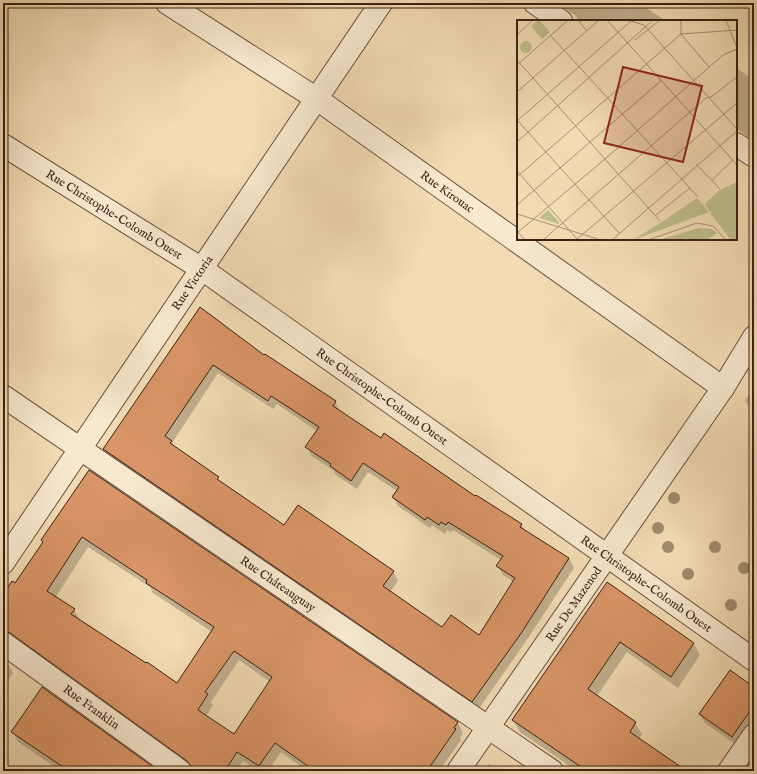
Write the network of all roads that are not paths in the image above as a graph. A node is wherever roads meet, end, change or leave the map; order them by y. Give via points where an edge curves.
1 (167, 3) edge
2 (382, 3) edge
3 (535, 3) edge
4 (560, 20) edge
5 (317, 99) junction
6 (3, 144) edge
7 (737, 145) edge
8 (754, 156) edge
9 (202, 269) junction
10 (754, 336) edge
11 (723, 388) junction
12 (3, 396) edge
13 (81, 448) junction
14 (606, 556) junction
15 (3, 563) edge
16 (3, 643) edge
17 (754, 660) edge
18 (489, 727) junction
19 (754, 735) edge
20 (180, 771) edge
21 (458, 771) edge
22 (552, 771) edge
23 (730, 771) edge

1 - 5 street, Rue Kirouac
2 - 5 street, Rue Victoria
3 - 4 street
5 - 9 street, Rue Victoria
5 - 11 street, Rue Kirouac
6 - 9 street, Rue Christophe-Colomb Ouest
7 - 8 street
9 - 13 street, Rue Victoria
9 - 14 street, Rue Christophe-Colomb Ouest
10 - 11 street, Rue De Mazenod
11 - 14 street, Rue De Mazenod
12 - 13 street, Rue Châteauguay
13 - 15 street, Rue Victoria
13 - 18 street, Rue Châteauguay
14 - 17 street, Rue Christophe-Colomb Ouest
14 - 18 street, Rue De Mazenod
16 - 20 street, Rue Franklin
18 - 21 street, Rue De Mazenod
18 - 22 street, Rue Châteauguay
19 - 23 street

